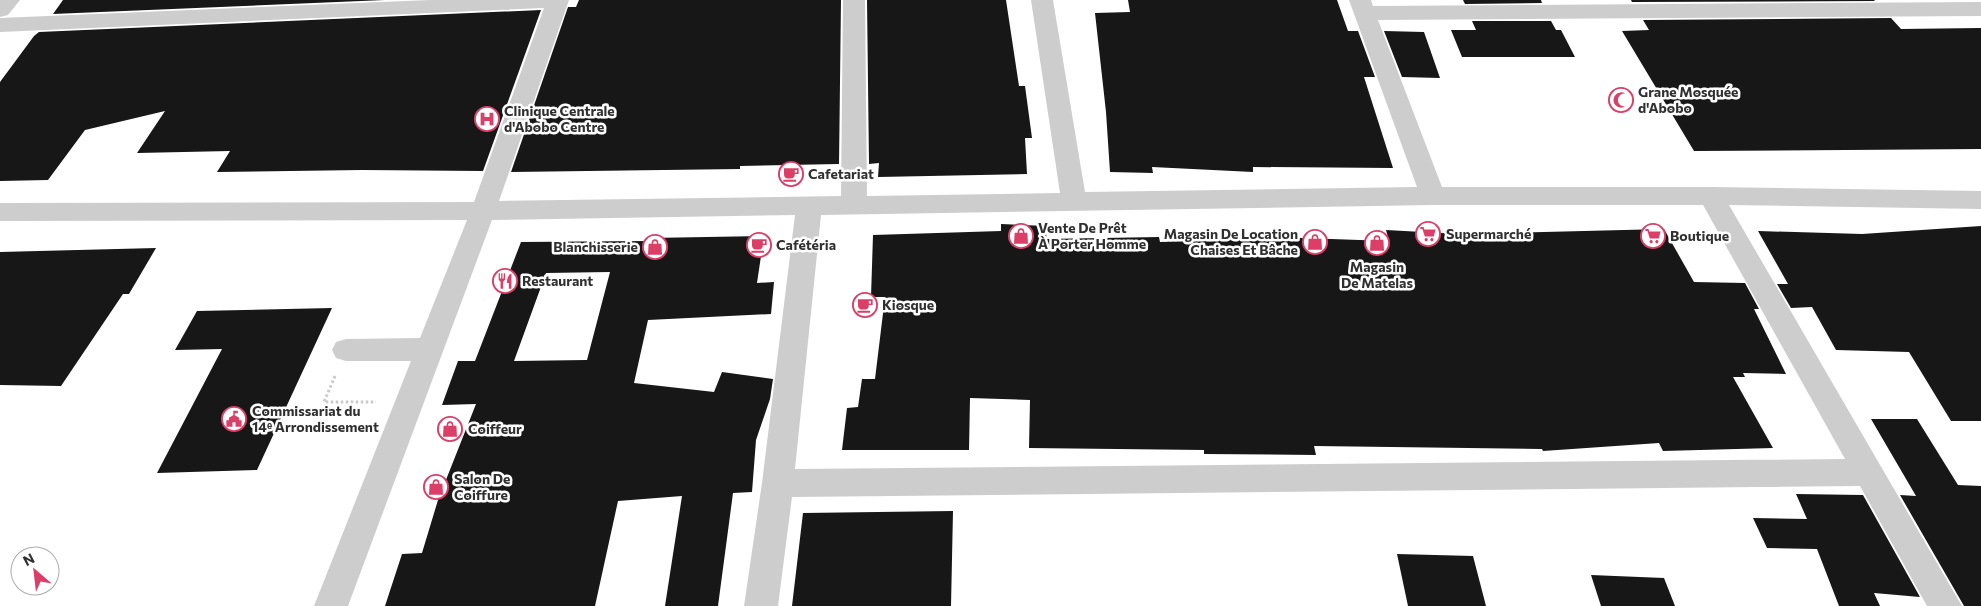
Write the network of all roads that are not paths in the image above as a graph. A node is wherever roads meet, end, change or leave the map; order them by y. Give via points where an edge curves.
1 (9, 0) edge
2 (854, 0) edge
3 (1042, 0) edge
4 (558, 1) edge
5 (1363, 7) edge
6 (1981, 9) edge
7 (0, 10) edge
8 (0, 25) edge
9 (1433, 196) junction
10 (1711, 196) junction
11 (1981, 200) edge
12 (1074, 202) junction
13 (854, 206) junction
14 (809, 207) junction
15 (483, 211) junction
16 (0, 212) edge
17 (429, 349) junction
18 (346, 350) road end
19 (1869, 472) junction
20 (778, 483) junction
21 (331, 606) edge
22 (761, 606) edge
23 (1946, 606) edge

1 - 7 street
2 - 13 street
3 - 12 street
4 - 8 street
4 - 15 street
5 - 6 street
5 - 9 street
9 - 10 street
9 - 12 street
10 - 11 street
10 - 19 street
12 - 13 street
13 - 14 street
14 - 15 street
14 - 20 street
15 - 16 street
15 - 17 street
17 - 18 street
17 - 21 street
19 - 20 street
19 - 23 street
20 - 22 street

